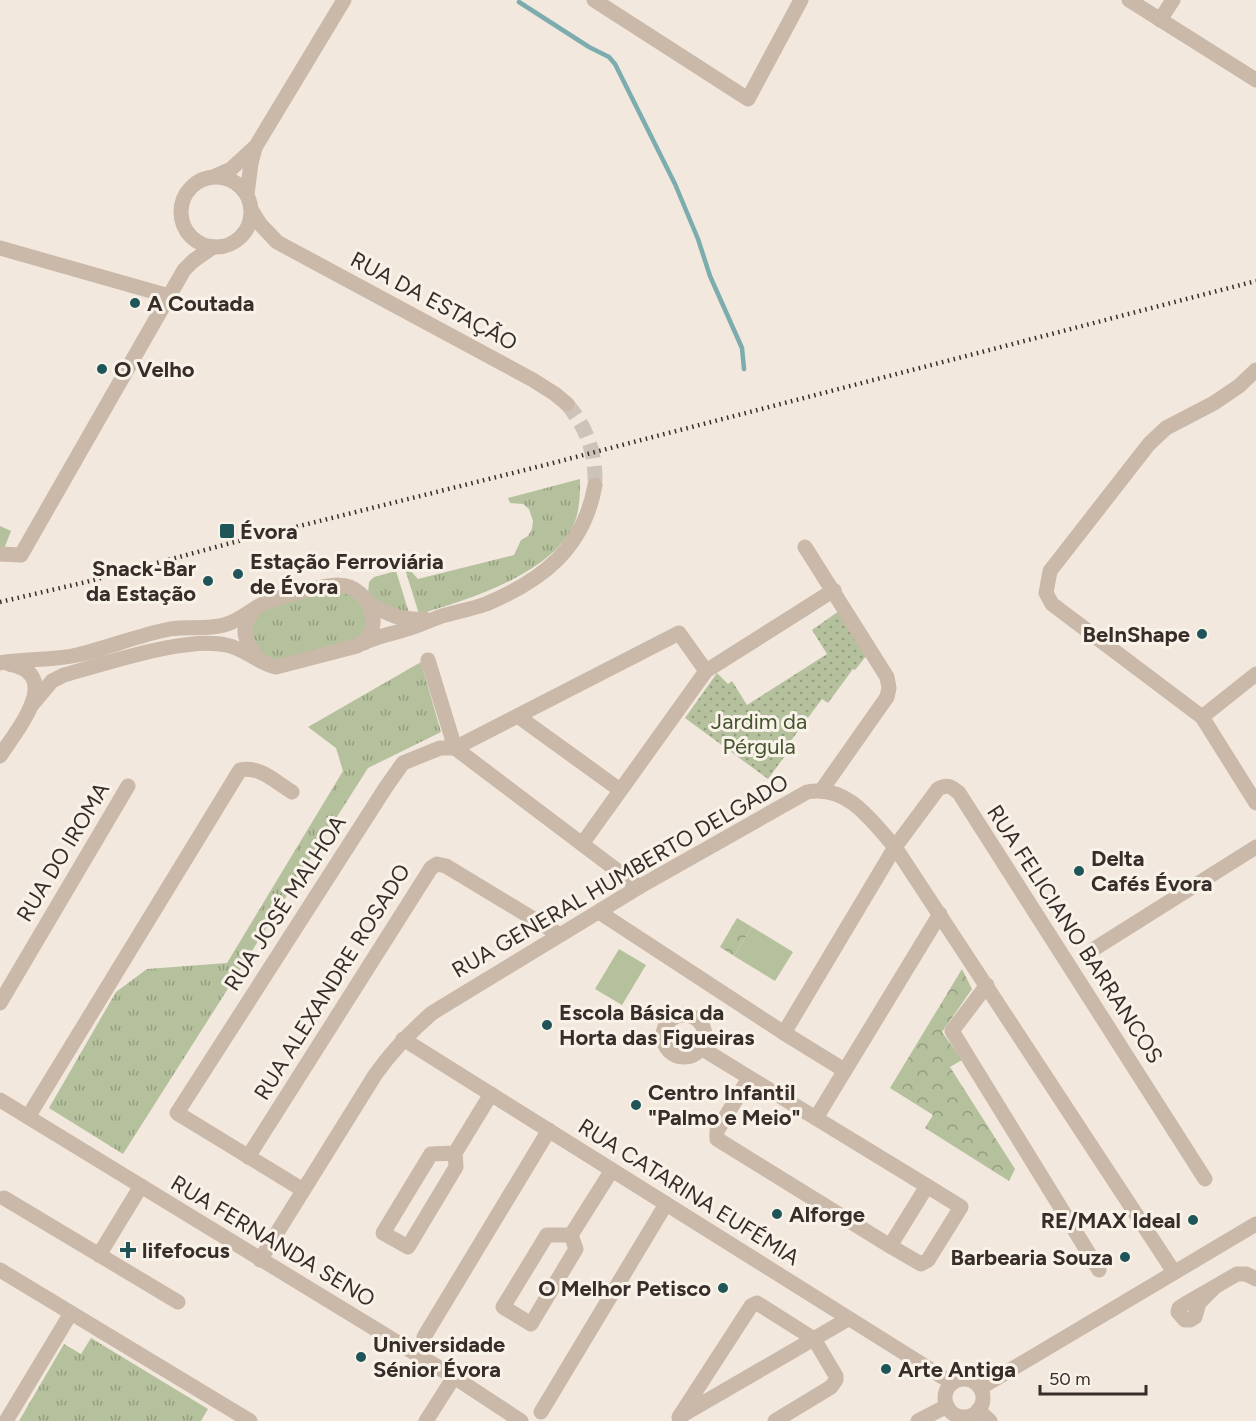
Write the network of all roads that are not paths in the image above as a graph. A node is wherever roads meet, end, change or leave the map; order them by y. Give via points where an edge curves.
1 (344, 0) edge
2 (594, 0) edge
3 (801, 0) edge
4 (1129, 0) edge
5 (1173, 0) edge
6 (1160, 20) junction
7 (1256, 80) edge
8 (256, 146) junction
9 (214, 176) junction
10 (247, 194) junction
11 (252, 212) junction
12 (187, 232) junction
13 (236, 241) junction
14 (277, 242) junction
15 (213, 247) junction
16 (0, 248) edge
17 (184, 270) junction
18 (169, 296) junction
19 (1256, 370) edge
20 (567, 404) tunnel mouth
21 (595, 485) tunnel mouth
22 (805, 547) dead end
23 (0, 554) edge
24 (834, 590) junction
25 (369, 603) junction
26 (259, 606) junction
27 (440, 617) junction
28 (364, 643) junction
29 (259, 660) junction
30 (428, 660) dead end
31 (0, 664) edge
32 (706, 671) junction
33 (1256, 674) edge
34 (31, 706) junction
35 (519, 717) junction
36 (1202, 717) junction
37 (454, 748) junction
38 (0, 756) edge
39 (128, 786) dead end
40 (620, 790) junction
41 (821, 791) junction
42 (292, 792) dead end
43 (1256, 803) edge
44 (582, 844) junction
45 (895, 847) junction
46 (1256, 847) edge
47 (639, 887) junction
48 (599, 912) junction
49 (940, 914) junction
50 (560, 935) junction
51 (1094, 949) dead end
52 (987, 985) junction
53 (0, 1003) edge
54 (783, 1033) junction
55 (403, 1039) junction
56 (701, 1048) dead end
57 (844, 1070) junction
58 (749, 1078) junction
59 (491, 1094) junction
60 (0, 1100) edge
61 (28, 1117) junction
62 (816, 1118) junction
63 (549, 1130) junction
64 (455, 1152) junction
65 (248, 1156) junction
66 (612, 1170) junction
67 (1205, 1179) dead end
68 (141, 1186) junction
69 (927, 1186) junction
70 (303, 1190) junction
71 (4, 1198) dead end
72 (666, 1204) junction
73 (1256, 1224) edge
74 (571, 1235) junction
75 (890, 1246) junction
76 (99, 1255) junction
77 (260, 1260) junction
78 (0, 1270) edge
79 (1099, 1270) dead end
80 (1174, 1272) junction
81 (1256, 1279) edge
82 (1215, 1287) dead end
83 (178, 1302) dead end
84 (71, 1313) junction
85 (849, 1319) junction
86 (424, 1337) dead end
87 (814, 1339) junction
88 (454, 1377) junction
89 (952, 1383) junction
90 (980, 1388) junction
91 (947, 1406) junction
92 (978, 1410) junction
93 (541, 1412) dead end
94 (225, 1415) edge
95 (677, 1419) edge
96 (6, 1421) edge
97 (250, 1421) edge
98 (426, 1421) edge
99 (521, 1421) edge
100 (774, 1421) edge
101 (918, 1421) edge
102 (990, 1421) edge

1 - 8 street
2 - 3 street via 748,99
4 - 6 street
5 - 6 street
6 - 7 street
8 - 9 street via 231,169
8 - 10 street
9 - 10 street via 232,180
9 - 12 street via 200,180 187,192 181,209
10 - 11 street
11 - 13 street via 248,228
11 - 14 street, RUA DA ESTAÇÃO
12 - 15 street
12 - 17 street
13 - 14 street, RUA DA ESTAÇÃO
13 - 15 street
14 - 20 street, RUA DA ESTAÇÃO via 533,380
15 - 17 street
16 - 18 street
17 - 18 street
18 - 23 street via 21,555
19 - 36 street via 1239,386 1167,428 1149,444 1050,570 1047,582 1046,593 1052,604
21 - 27 street via 581,529 557,561 523,586 485,604
22 - 24 street
24 - 32 street
24 - 41 street via 887,677 889,688 887,697
25 - 26 street via 356,589 336,584
25 - 27 street via 406,620
25 - 28 street via 374,617
26 - 29 street via 244,628 246,641
26 - 31 street via 237,622 223,626 170,629 77,655
27 - 28 street
28 - 29 street via 276,667
29 - 34 street via 224,644 154,651 64,675 52,681
30 - 37 street
31 - 34 street via 19,666 29,672 36,693
32 - 35 street, RUA JOSÉ MALHOA via 679,633
32 - 40 street
33 - 36 street
34 - 38 street
35 - 37 street, RUA JOSÉ MALHOA
35 - 40 street
36 - 43 street
37 - 44 street
37 - 65 street, RUA JOSÉ MALHOA via 440,748 403,763 177,1113
39 - 53 street, RUA DO IROMA
40 - 44 street
41 - 45 street, RUA GENERAL HUMBERTO DELGADO via 847,798
41 - 47 street, RUA GENERAL HUMBERTO DELGADO via 795,798
42 - 61 street via 257,770 240,770
44 - 47 street
45 - 49 street, RUA GENERAL HUMBERTO DELGADO
45 - 54 street
45 - 67 street, RUA FELICIANO BARRANCOS via 938,789 951,786 959,793
46 - 51 street
47 - 48 street, RUA GENERAL HUMBERTO DELGADO
48 - 50 street, RUA GENERAL HUMBERTO DELGADO
48 - 54 street
49 - 52 street, RUA GENERAL HUMBERTO DELGADO
49 - 57 street
50 - 55 street, RUA GENERAL HUMBERTO DELGADO via 432,1013
50 - 65 street, RUA ALEXANDRE ROSADO via 447,866 437,864 431,868
52 - 79 street via 952,1031
52 - 80 street, RUA GENERAL HUMBERTO DELGADO
54 - 57 street
55 - 59 street, RUA CATARINA EUFÉMIA
55 - 70 street, RUA GENERAL HUMBERTO DELGADO via 375,1075
56 - 58 street
57 - 62 street
58 - 62 street
58 - 75 street via 717,1131 717,1139
59 - 63 street, RUA CATARINA EUFÉMIA
59 - 64 street
60 - 61 street, RUA FERNANDA SENO
61 - 68 street, RUA FERNANDA SENO
62 - 69 street
63 - 66 street, RUA CATARINA EUFÉMIA
63 - 86 street
64 - 64 street via 431,1154 383,1233 408,1247 456,1167
65 - 70 street
66 - 72 street, RUA CATARINA EUFÉMIA
66 - 74 street
68 - 76 street
68 - 77 street, RUA FERNANDA SENO
69 - 75 street
69 - 75 street via 961,1206 928,1260 917,1263
70 - 77 street, RUA GENERAL HUMBERTO DELGADO
71 - 76 street
72 - 85 street, RUA CATARINA EUFÉMIA
72 - 93 street
73 - 80 street
74 - 74 street via 547,1235 503,1307 531,1324 576,1249
76 - 83 street
77 - 88 street, RUA FERNANDA SENO
78 - 84 street
80 - 90 street
81 - 82 street via 1237,1274
84 - 94 street
84 - 96 street
85 - 87 street
85 - 89 street, RUA CATARINA EUFÉMIA
87 - 95 street
87 - 95 street via 761,1304 754,1304
87 - 100 street via 835,1373 834,1384
88 - 98 street
88 - 99 street, RUA FERNANDA SENO
89 - 90 street via 970,1380
89 - 91 street via 946,1391
90 - 92 street via 983,1397
91 - 92 street via 958,1415 972,1415
91 - 101 street
92 - 102 street
94 - 97 street

